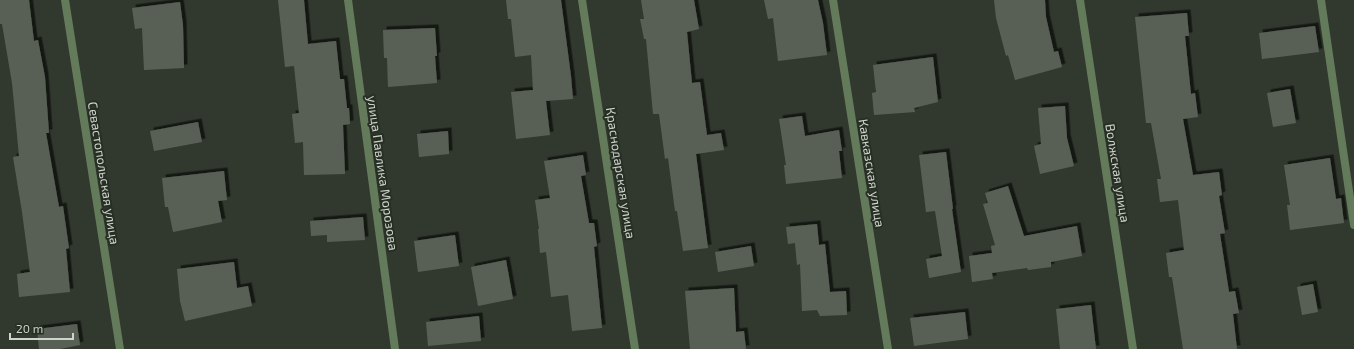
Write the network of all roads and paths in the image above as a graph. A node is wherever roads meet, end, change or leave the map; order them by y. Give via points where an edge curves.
1 (65, 0) edge
2 (348, 0) edge
3 (582, 0) edge
4 (833, 0) edge
5 (1080, 0) edge
6 (1321, 0) edge
7 (1354, 225) edge
8 (120, 349) edge
9 (395, 349) edge
10 (635, 349) edge
11 (888, 349) edge
12 (1133, 349) edge

1 - 8 street, Севастопольская улица
2 - 9 street, улица Павлика Морозова
3 - 10 street, Краснодарская улица
4 - 11 street, Кавказская улица
5 - 12 street, Волжская улица
6 - 7 street

